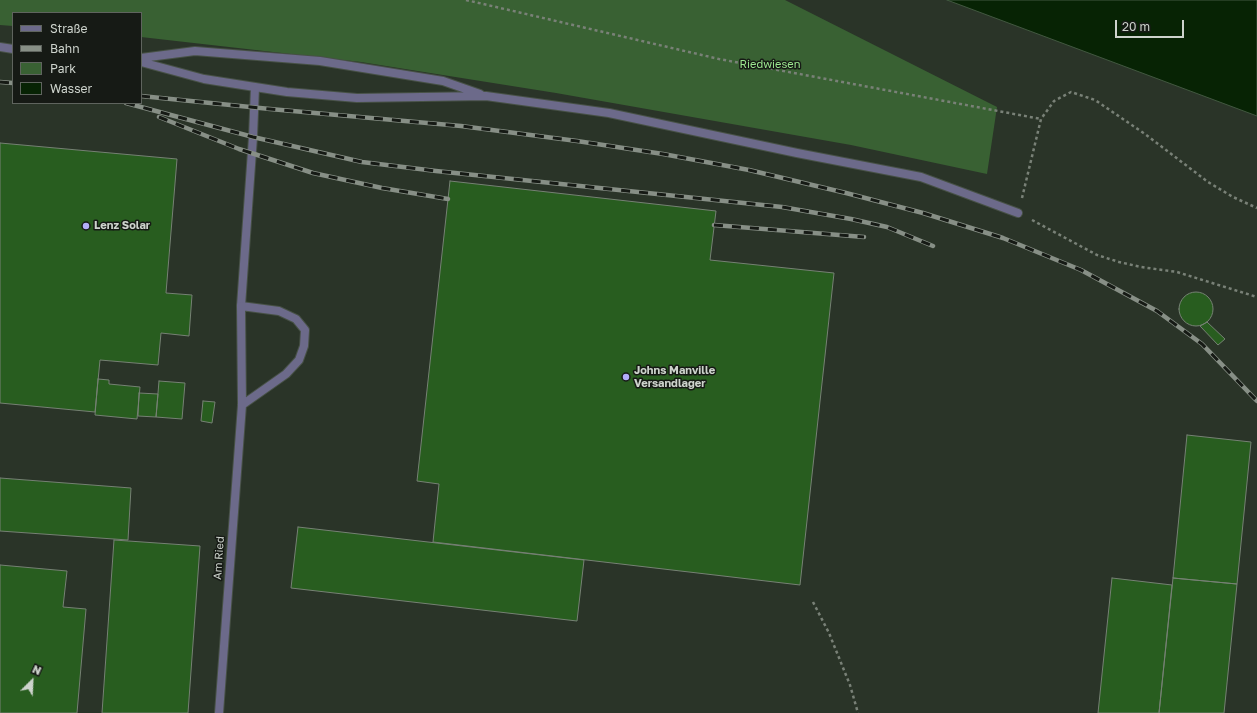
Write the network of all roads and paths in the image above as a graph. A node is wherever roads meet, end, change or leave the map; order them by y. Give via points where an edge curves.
1 (466, 0) edge
2 (0, 48) edge
3 (12, 49) edge
4 (142, 58) edge
5 (142, 62) edge
6 (255, 87) junction
7 (486, 96) junction
8 (1041, 119) junction
9 (1257, 208) edge
10 (1018, 213) junction
11 (1257, 297) edge
12 (240, 306) junction
13 (242, 405) junction
14 (813, 602) dead end
15 (219, 713) edge
16 (858, 713) edge

1 - 8 path via 719,58
2 - 3 street
4 - 7 street via 195,51 320,61 443,81
5 - 6 street via 204,79
6 - 7 street via 357,98
6 - 12 street, Am Ried
7 - 10 street via 609,113 921,177
8 - 9 path via 1054,101 1070,92 1095,100 1208,182
8 - 10 path
10 - 11 path via 1097,255 1140,267 1177,272
12 - 13 street, Am Ried
12 - 13 street via 279,312 296,319 304,330 304,346 299,360 286,374
13 - 15 street, Am Ried
14 - 16 path via 844,670

